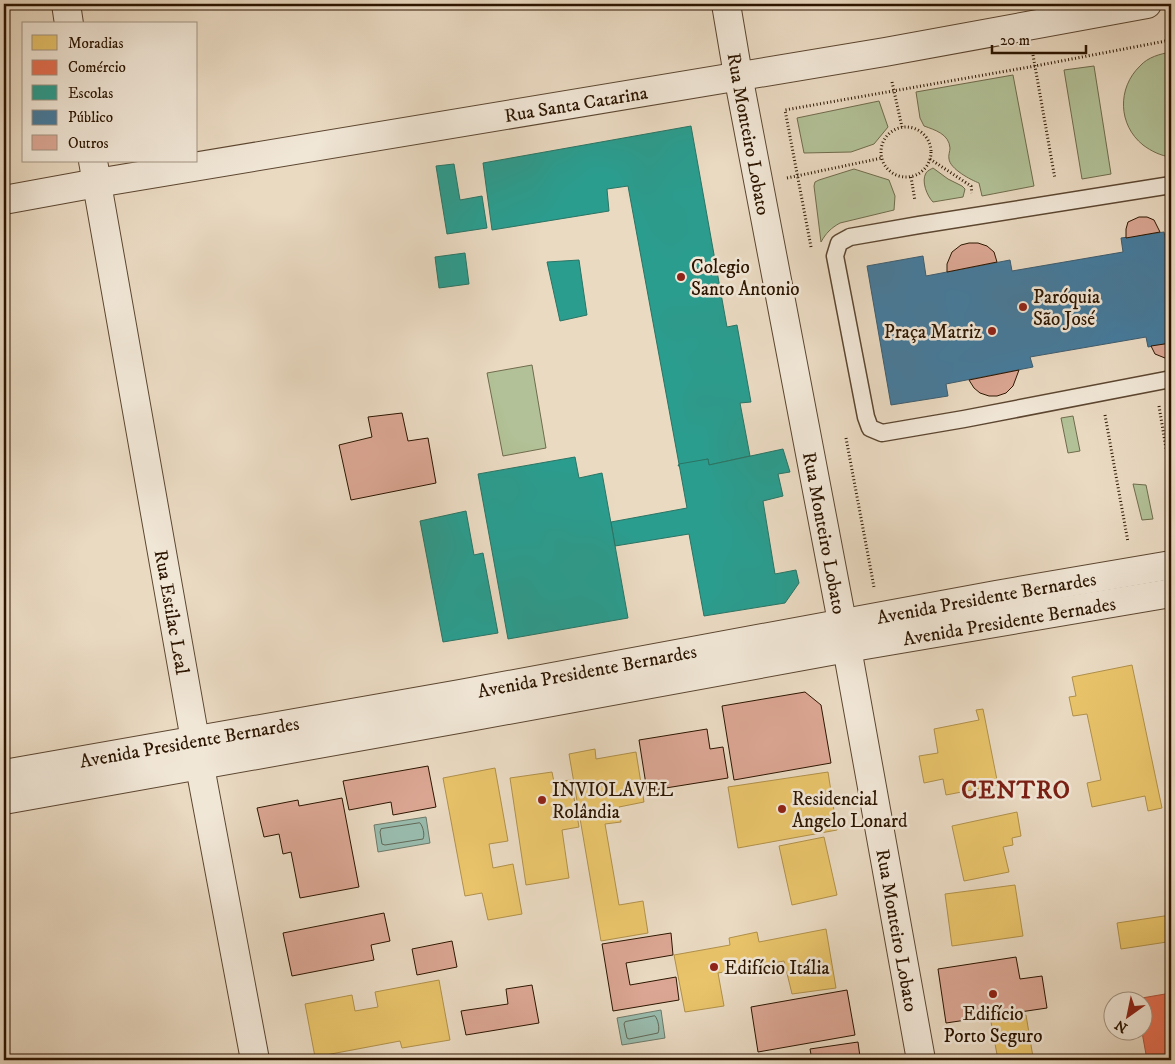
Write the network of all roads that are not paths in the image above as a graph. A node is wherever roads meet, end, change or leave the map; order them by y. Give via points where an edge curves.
1 (66, 4) edge
2 (726, 4) edge
3 (1146, 4) edge
4 (69, 22) edge
5 (738, 75) junction
6 (198, 156) edge
7 (161, 162) edge
8 (95, 172) edge
9 (1171, 185) edge
10 (4, 200) edge
11 (1163, 380) edge
12 (1171, 565) edge
13 (1171, 593) edge
14 (996, 595) junction
15 (1002, 622) junction
16 (845, 635) junction
17 (198, 753) junction
18 (4, 774) edge
19 (4, 800) edge
20 (255, 1060) edge
21 (921, 1060) edge

1 - 4 street
2 - 5 street, Rua Monteiro Lobato
3 - 5 street, Rua Santa Catarina via 885,52
5 - 6 street, Rua Santa Catarina
5 - 16 street, Rua Monteiro Lobato
7 - 8 street, Rua Santa Catarina
8 - 10 street, Rua Santa Catarina
8 - 17 street, Rua Estilac Leal
9 - 11 lane via 850,237 839,242 835,256 866,417 870,428 882,434
12 - 14 street, Avenida Presidente Bernardes
13 - 15 street, Avenida Presidente Bernades
14 - 15 street
14 - 16 street, Avenida Presidente Bernardes
15 - 16 street, Avenida Presidente Bernades
16 - 17 street, Avenida Presidente Bernardes
16 - 21 street, Rua Monteiro Lobato
17 - 18 street, Avenida Presidente Bernardes
17 - 19 street, Avenida Presidente Bernardes
17 - 20 street, Rua Estilac Leal

